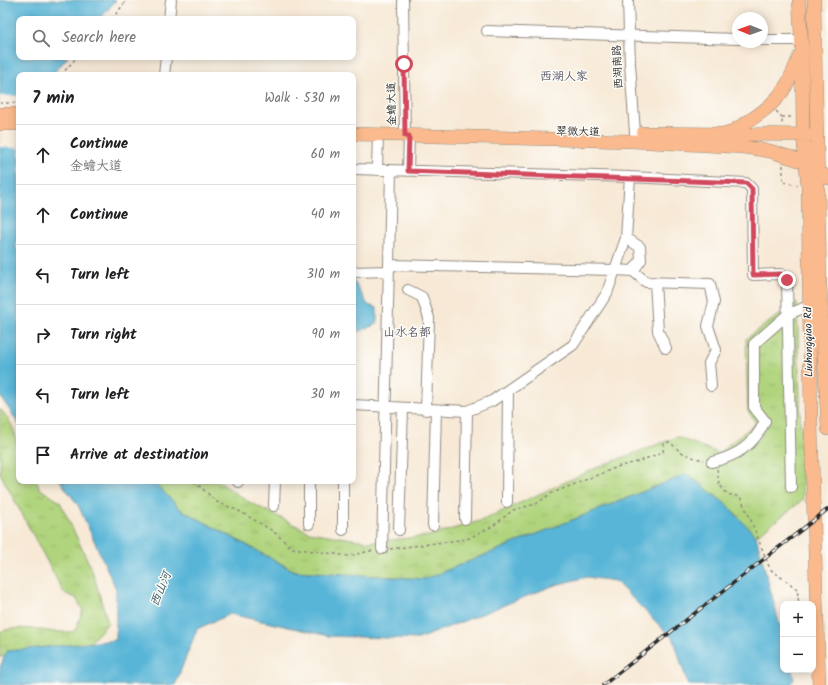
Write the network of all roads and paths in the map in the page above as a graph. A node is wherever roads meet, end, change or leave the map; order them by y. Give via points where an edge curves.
1 (127, 0) edge
2 (171, 0) edge
3 (403, 0) edge
4 (628, 0) edge
5 (799, 0) edge
6 (814, 0) edge
7 (114, 16) edge
8 (169, 16) edge
9 (487, 31) dead end
10 (629, 36) junction
11 (732, 39) edge
12 (768, 41) edge
13 (802, 45) junction
14 (75, 60) edge
15 (166, 60) edge
16 (64, 72) edge
17 (164, 72) edge
18 (0, 102) edge
19 (16, 103) edge
20 (0, 114) edge
21 (16, 114) edge
22 (0, 124) edge
23 (16, 124) edge
24 (356, 126) edge
25 (406, 133) junction
26 (635, 133) junction
27 (356, 134) edge
28 (727, 134) junction
29 (378, 135) junction
30 (804, 135) junction
31 (817, 135) junction
32 (828, 150) edge
33 (805, 162) junction
34 (356, 169) edge
35 (377, 170) junction
36 (391, 170) junction
37 (408, 171) junction
38 (823, 175) edge
39 (630, 178) junction
40 (828, 209) edge
41 (626, 238) junction
42 (389, 268) junction
43 (615, 270) junction
44 (633, 271) junction
45 (356, 272) edge
46 (655, 282) junction
47 (820, 284) junction
48 (408, 290) dead end
49 (808, 306) junction
50 (787, 315) junction
51 (666, 348) dead end
52 (711, 386) dead end
53 (508, 390) junction
54 (356, 405) edge
55 (386, 407) junction
56 (403, 408) junction
57 (431, 410) junction
58 (467, 411) junction
59 (828, 429) edge
60 (712, 462) junction
61 (197, 484) edge
62 (275, 484) edge
63 (309, 484) edge
64 (343, 484) edge
65 (791, 488) dead end
66 (507, 502) dead end
67 (274, 506) dead end
68 (465, 519) dead end
69 (309, 524) dead end
70 (433, 525) dead end
71 (343, 530) dead end
72 (399, 530) dead end
73 (382, 549) junction
74 (799, 601) edge
75 (820, 685) edge

1 - 7 path
2 - 8 street
3 - 25 street, 金蟾大道
4 - 10 street, 西湖南路
5 - 13 main road, Liuhongqiao Rd
6 - 31 main road, Liuhongqiao Rd
9 - 10 street
10 - 11 street
10 - 26 street, 西湖南路
12 - 13 street
13 - 28 main road via 787,85 774,101
13 - 30 main road, Liuhongqiao Rd
14 - 16 path
15 - 17 street
18 - 19 path
20 - 21 main road
22 - 23 main road
24 - 25 main road, 翠微大道
25 - 26 main road, 翠微大道
25 - 29 main road, 翠微大道
25 - 33 main road, 翠微大道 via 728,146 770,151
25 - 37 street, 金蟾大道
26 - 28 main road, 翠微大道
27 - 29 main road, 翠微大道
28 - 30 main road, 翠微大道
29 - 35 street
30 - 31 main road, 翠微大道
30 - 33 main road, Liuhongqiao Rd
31 - 32 main road
31 - 38 main road, Liuhongqiao Rd
33 - 38 main road, 翠微大道
33 - 49 main road, Liuhongqiao Rd via 808,187
34 - 35 street
35 - 36 street
36 - 37 street
36 - 42 street
37 - 39 street
38 - 47 main road, Liuhongqiao Rd
39 - 41 street
39 - 50 street via 746,183 752,189 753,275 781,274 787,280
40 - 47 main road via 824,235 825,266
41 - 43 street
41 - 44 street via 640,247 641,260
42 - 43 street
42 - 45 street
42 - 55 street
43 - 44 street
43 - 53 street via 607,292 572,345
44 - 46 street via 646,282
46 - 51 street via 658,331
46 - 52 street via 710,284 714,302 708,326 716,350 709,363
47 - 59 main road, Liuhongqiao Rd
48 - 57 street via 422,297 429,318
49 - 50 street
49 - 75 main road, Liuhongqiao Rd
50 - 60 street via 754,344 754,407 765,421 759,434 745,448 729,458
50 - 65 street
53 - 58 street via 492,401
53 - 66 street
54 - 55 street
55 - 56 street
55 - 73 street
56 - 57 street
56 - 72 street
57 - 58 street
57 - 70 street
58 - 68 street
60 - 73 path via 678,451 670,442 664,443 663,452 550,494 536,504 513,510 493,526 467,539
60 - 74 path via 719,471 719,484 727,494 740,497 770,569 797,589
61 - 73 path via 217,502 274,530 292,548 349,556
62 - 67 street
63 - 69 street
64 - 71 street

